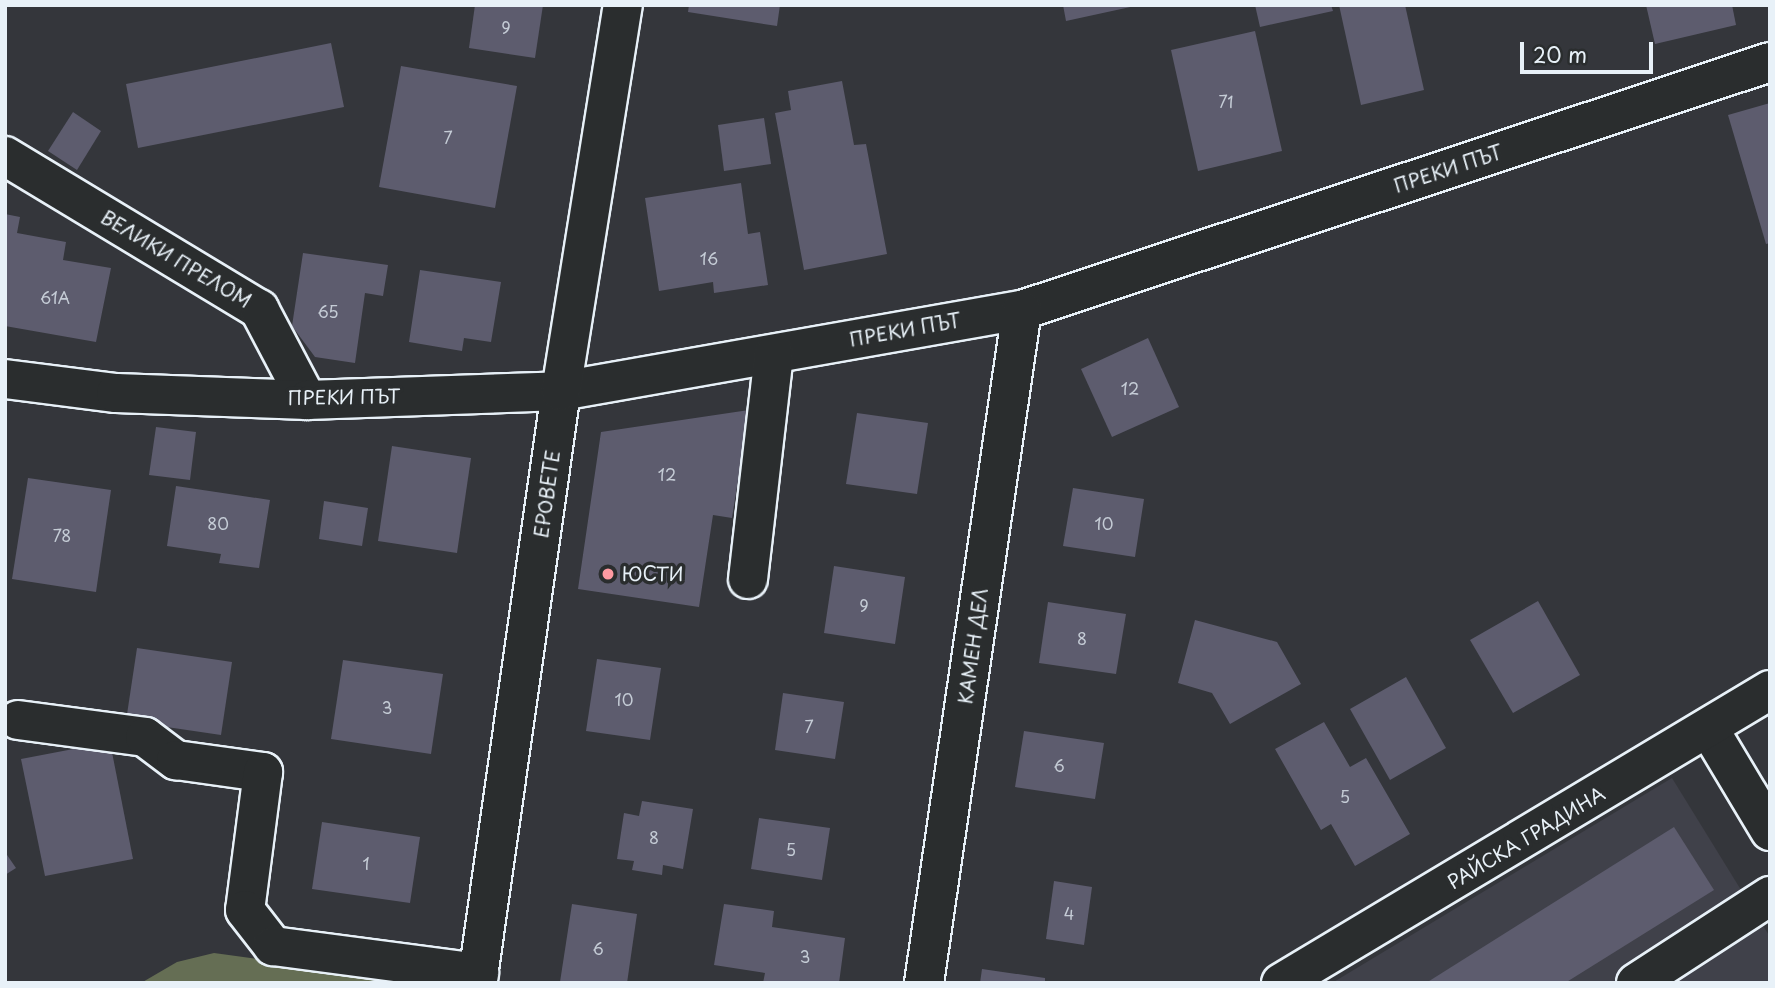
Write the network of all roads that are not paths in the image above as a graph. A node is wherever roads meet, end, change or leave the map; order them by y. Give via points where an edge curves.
1 (623, 5) edge
2 (1770, 62) edge
3 (5, 156) edge
4 (1022, 310) junction
5 (774, 354) junction
6 (5, 379) edge
7 (561, 391) junction
8 (307, 400) junction
9 (748, 579) dead end
10 (1770, 690) edge
11 (18, 720) dead end
12 (1709, 729) junction
13 (1770, 831) edge
14 (1770, 896) edge
15 (478, 978) edge
16 (924, 983) edge
17 (1281, 983) edge
18 (1636, 983) edge

1 - 7 street, ЕРОВЕТЕ
2 - 4 street, ПРЕКИ ПЪТ
3 - 8 street, ВЕЛИКИ ПРЕЛОМ via 259,309
4 - 5 street, ПРЕКИ ПЪТ
4 - 16 street, КАМЕН ДЕЛ
5 - 7 street, ПРЕКИ ПЪТ
5 - 9 street
6 - 8 street, ПРЕКИ ПЪТ via 116,393
7 - 8 street, ПРЕКИ ПЪТ
7 - 15 street, ЕРОВЕТЕ
10 - 12 street, РАЙСКА ГРАДИНА
11 - 15 street via 145,737 176,760 263,772 245,910 273,946
12 - 13 street
12 - 17 street, РАЙСКА ГРАДИНА
14 - 18 street

